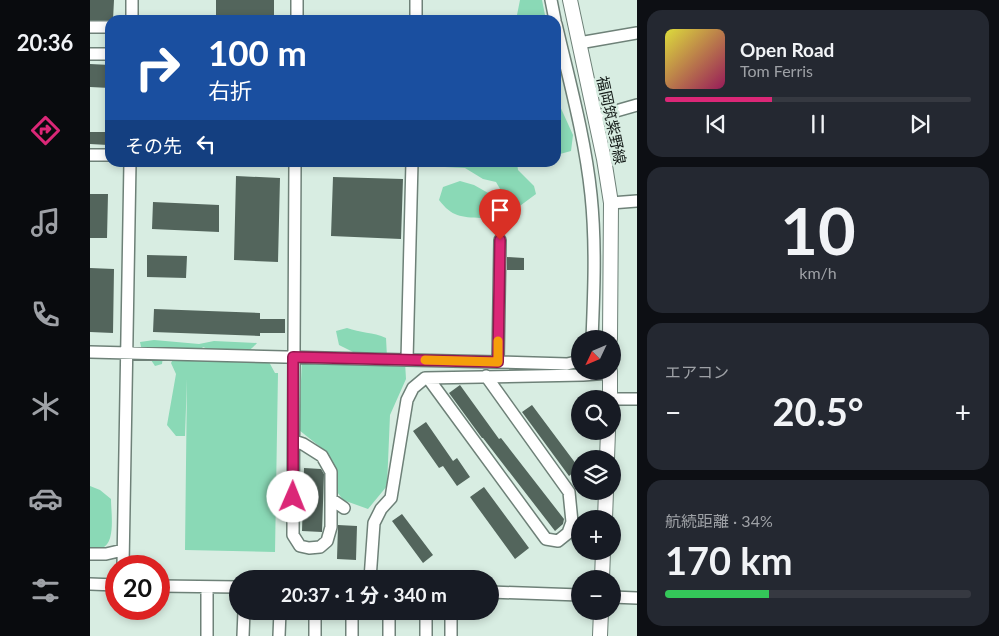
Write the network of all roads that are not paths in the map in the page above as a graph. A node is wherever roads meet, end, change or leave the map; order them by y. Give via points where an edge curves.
1 (132, 0) edge
2 (297, 0) edge
3 (416, 0) edge
4 (551, 0) edge
5 (570, 0) edge
6 (132, 15) edge
7 (297, 15) edge
8 (416, 15) edge
9 (554, 15) edge
10 (90, 27) edge
11 (105, 27) edge
12 (636, 32) edge
13 (579, 43) junction
14 (561, 45) edge
15 (90, 54) edge
16 (105, 54) edge
17 (636, 105) edge
18 (595, 117) junction
19 (90, 155) edge
20 (105, 156) edge
21 (130, 167) edge
22 (295, 167) edge
23 (412, 167) edge
24 (636, 200) edge
25 (611, 203) junction
26 (500, 240) dead end
27 (592, 330) edge
28 (610, 330) edge
29 (90, 352) edge
30 (127, 353) junction
31 (293, 357) junction
32 (408, 360) junction
33 (498, 362) junction
34 (571, 363) edge
35 (571, 375) edge
36 (486, 376) junction
37 (428, 378) junction
38 (621, 399) edge
39 (636, 399) edge
40 (294, 441) junction
41 (332, 499) junction
42 (344, 508) dead end
43 (123, 550) junction
44 (90, 554) edge
45 (123, 555) edge
46 (371, 570) edge
47 (90, 584) edge
48 (105, 585) edge
49 (170, 586) edge
50 (207, 587) junction
51 (229, 587) edge
52 (499, 592) edge
53 (571, 595) edge
54 (621, 597) edge
55 (636, 598) edge
56 (244, 620) edge
57 (280, 620) edge
58 (316, 620) edge
59 (352, 620) edge
60 (389, 620) edge
61 (426, 620) edge
62 (451, 620) edge
63 (601, 620) edge
64 (207, 636) edge
65 (243, 636) edge
66 (279, 636) edge
67 (315, 636) edge
68 (352, 636) edge
69 (389, 636) edge
70 (426, 636) edge
71 (451, 636) edge
72 (600, 636) edge

1 - 6 street
2 - 7 street
3 - 8 street
4 - 9 street
5 - 13 main road, 福岡筑紫野線
10 - 11 street
12 - 13 street
13 - 18 main road, 福岡筑紫野線
14 - 27 street via 591,192
15 - 16 street
17 - 18 street
18 - 25 main road, 福岡筑紫野線
19 - 20 street
21 - 30 street
22 - 31 street
23 - 32 street
24 - 25 street
25 - 28 main road, 福岡筑紫野線
26 - 33 street
29 - 30 street
30 - 31 street
30 - 43 street
31 - 32 street
31 - 40 street
32 - 33 street
33 - 34 street
35 - 36 street
36 - 37 street
36 - 37 street via 569,492 572,522 568,533 558,541 546,539
37 - 46 street via 413,388 407,400 391,498 374,523
38 - 39 street
40 - 41 street via 322,456 331,472
40 - 41 street via 292,535 300,546 320,547 327,541
41 - 42 street
43 - 44 street
43 - 45 street
47 - 48 street
49 - 50 street
50 - 51 street
50 - 64 street
52 - 53 street
54 - 55 street
56 - 65 street
57 - 66 street
58 - 67 street
59 - 68 street
60 - 69 street
61 - 70 street
62 - 71 street
63 - 72 main road

